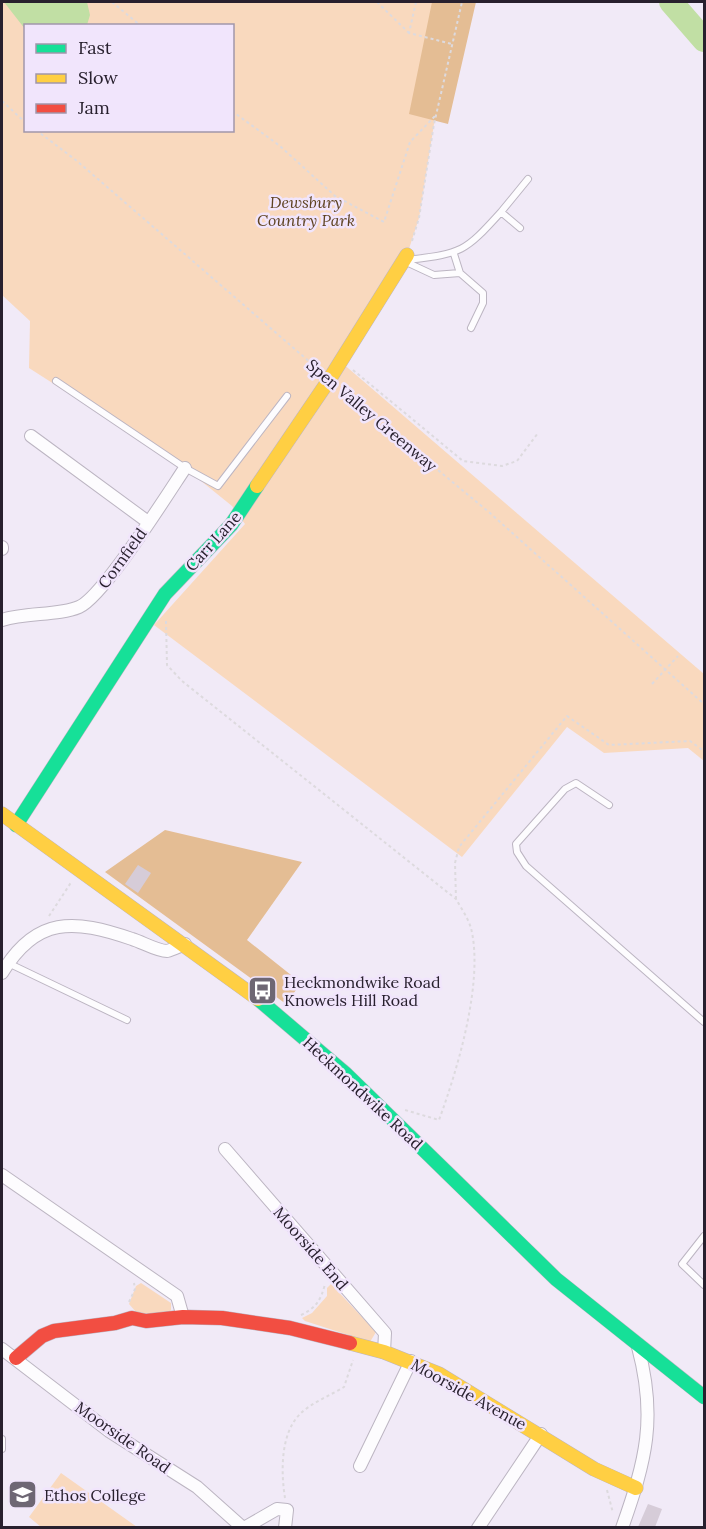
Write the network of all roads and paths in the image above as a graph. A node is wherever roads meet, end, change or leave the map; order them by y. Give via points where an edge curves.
1 (112, 2) edge
2 (377, 2) edge
3 (416, 2) edge
4 (462, 2) edge
5 (139, 24) edge
6 (409, 33) junction
7 (452, 44) junction
8 (2, 101) edge
9 (234, 112) edge
10 (436, 115) junction
11 (24, 121) edge
12 (39, 132) edge
13 (528, 179) dead end
14 (501, 212) junction
15 (520, 228) dead end
16 (454, 254) junction
17 (406, 258) junction
18 (460, 273) junction
19 (471, 328) dead end
20 (342, 360) junction
21 (329, 380) junction
22 (56, 381) dead end
23 (287, 396) dead end
24 (538, 433) dead end
25 (31, 436) dead end
26 (185, 468) junction
27 (148, 522) junction
28 (166, 618) dead end
29 (2, 620) edge
30 (678, 656) dead end
31 (652, 684) dead end
32 (705, 704) edge
33 (705, 751) edge
34 (609, 805) dead end
35 (2, 814) edge
36 (16, 825) junction
37 (79, 871) junction
38 (456, 899) junction
39 (39, 932) junction
40 (184, 945) junction
41 (5, 968) edge
42 (127, 1020) dead end
43 (705, 1022) edge
44 (387, 1113) junction
45 (225, 1149) dead end
46 (2, 1175) edge
47 (705, 1236) edge
48 (140, 1270) junction
49 (332, 1270) junction
50 (705, 1285) edge
51 (183, 1317) junction
52 (122, 1319) junction
53 (290, 1328) junction
54 (358, 1346) junction
55 (638, 1347) junction
56 (2, 1349) edge
57 (384, 1352) junction
58 (16, 1358) junction
59 (411, 1361) junction
60 (705, 1397) edge
61 (541, 1434) junction
62 (2, 1439) edge
63 (2, 1449) edge
64 (360, 1466) dead end
65 (609, 1476) junction
66 (636, 1488) junction
67 (287, 1510) junction
68 (613, 1517) dead end
69 (244, 1527) edge
70 (285, 1527) edge
71 (478, 1527) edge
72 (622, 1527) edge

1 - 5 path
2 - 6 path
3 - 6 path
4 - 7 path
6 - 7 path
7 - 10 path
8 - 11 path
9 - 10 path via 280,146 335,196 384,222 410,142
10 - 17 path via 419,219
12 - 21 path, Spen Valley Greenway
13 - 14 lane
14 - 15 lane
14 - 16 lane via 475,241
16 - 17 lane
16 - 18 lane
17 - 18 lane via 434,275
17 - 20 street, Carr Lane
18 - 19 lane via 483,293 483,303
20 - 21 street, Carr Lane
20 - 24 path via 463,461 501,466 517,461
21 - 32 path, Spen Valley Greenway via 490,513
21 - 36 street, Carr Lane via 231,525 165,594
22 - 26 lane
23 - 26 lane via 218,486
25 - 27 street
26 - 27 street, Cornfield
27 - 29 street, Cornfield via 102,588 79,607
28 - 38 path via 167,665 182,681
30 - 31 path, bridge
33 - 38 path via 690,741 609,745 567,717 459,847 455,863
34 - 43 lane via 576,783 565,789 516,844 517,852 526,866
35 - 36 street, Heckmondwike Road
36 - 37 street, Heckmondwike Road
37 - 39 path
37 - 40 street, Heckmondwike Road
38 - 44 path via 470,927 475,965 450,1091 439,1119 394,1106
39 - 40 street via 82,926 107,930 166,951
39 - 41 street via 18,948
40 - 44 street, Heckmondwike Road via 288,1023
41 - 42 lane
44 - 55 street, Heckmondwike Road via 511,1237
45 - 49 street, Moorside End
46 - 48 street
47 - 50 lane via 682,1264
48 - 51 street via 177,1296
48 - 52 path
49 - 53 path via 318,1304 295,1318
49 - 57 street, Moorside End via 385,1333
51 - 52 street, Moorside Avenue
51 - 53 street, Moorside Avenue
52 - 58 street, Moorside Avenue via 54,1331
53 - 54 street, Moorside Avenue
54 - 57 street, Moorside Avenue
54 - 67 path via 344,1387 300,1413 290,1429 281,1472
55 - 60 street, Heckmondwike Road
55 - 66 street via 646,1379 648,1441
56 - 58 street, Moorside Road
57 - 59 street, Moorside Avenue
58 - 69 street, Moorside Road via 109,1431 197,1487
59 - 61 street, Moorside Avenue
59 - 64 street
61 - 65 street, Moorside Avenue
61 - 71 street
62 - 63 lane
65 - 66 street, Moorside Avenue
65 - 68 path via 606,1488
66 - 72 street
67 - 69 street, Moorside Road via 277,1509
67 - 70 street

